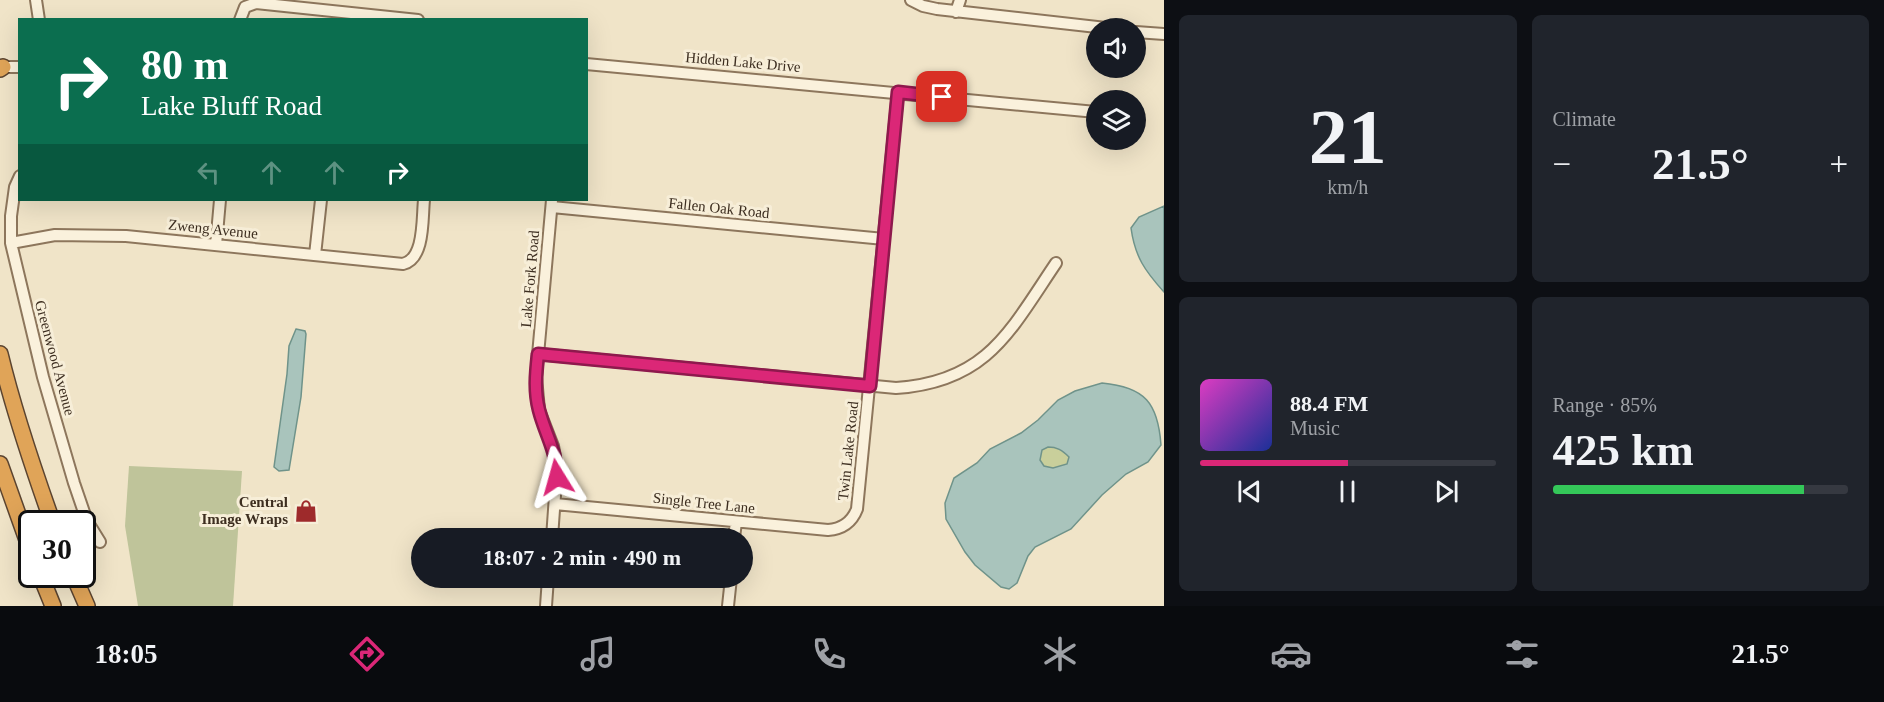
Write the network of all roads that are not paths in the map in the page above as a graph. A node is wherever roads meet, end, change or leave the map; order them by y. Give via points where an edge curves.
1 (36, 0) edge
2 (911, 0) edge
3 (960, 0) edge
4 (956, 12) junction
5 (342, 16) edge
6 (39, 18) edge
7 (241, 18) edge
8 (380, 18) edge
9 (1086, 26) edge
10 (1146, 33) edge
11 (1164, 34) edge
12 (588, 64) edge
13 (18, 67) edge
14 (1, 68) edge
15 (898, 92) junction
16 (1086, 111) edge
17 (18, 180) edge
18 (220, 201) edge
19 (321, 201) edge
20 (424, 201) edge
21 (552, 203) edge
22 (884, 239) junction
23 (11, 243) junction
24 (216, 245) junction
25 (315, 255) junction
26 (1056, 263) dead end
27 (0, 354) edge
28 (538, 354) junction
29 (870, 386) junction
30 (0, 464) edge
31 (555, 504) junction
32 (48, 510) edge
33 (18, 515) edge
34 (736, 522) junction
35 (848, 523) joint
36 (553, 528) edge
37 (735, 528) edge
38 (100, 542) dead end
39 (46, 588) edge
40 (79, 588) edge
41 (82, 588) edge
42 (547, 588) edge
43 (729, 588) edge
44 (53, 606) edge
45 (87, 606) edge
46 (96, 606) edge
47 (546, 606) edge
48 (728, 606) edge

1 - 6 street
2 - 4 street
3 - 4 street
4 - 9 street
5 - 7 street via 252,3
5 - 8 street
10 - 11 street
12 - 15 street, Hidden Lake Drive
13 - 14 street
15 - 16 street, Hidden Lake Drive
15 - 22 street, Twin Lake Road
17 - 23 street, Greenwood Avenue via 12,206
18 - 24 street
19 - 25 street
20 - 25 street, Zweng Avenue via 419,246 412,261 403,264
21 - 22 street, Fallen Oak Road
21 - 28 street, Lake Fork Road
22 - 29 street, Twin Lake Road
23 - 24 street, Zweng Avenue via 76,234
23 - 38 street, Greenwood Avenue via 43,377 74,483 87,520
24 - 25 street, Zweng Avenue
26 - 29 street via 1003,340 975,365 926,385
27 - 32 highway
28 - 29 street
28 - 31 street, Lake Fork Road via 536,393 555,456
29 - 35 street, Twin Lake Road via 857,509
30 - 33 highway
31 - 34 street, Single Tree Lane
31 - 36 street, Lake Fork Road
34 - 35 street, Single Tree Lane via 828,530
34 - 37 street
39 - 44 highway
40 - 45 highway
41 - 46 highway
42 - 47 street
43 - 48 street

